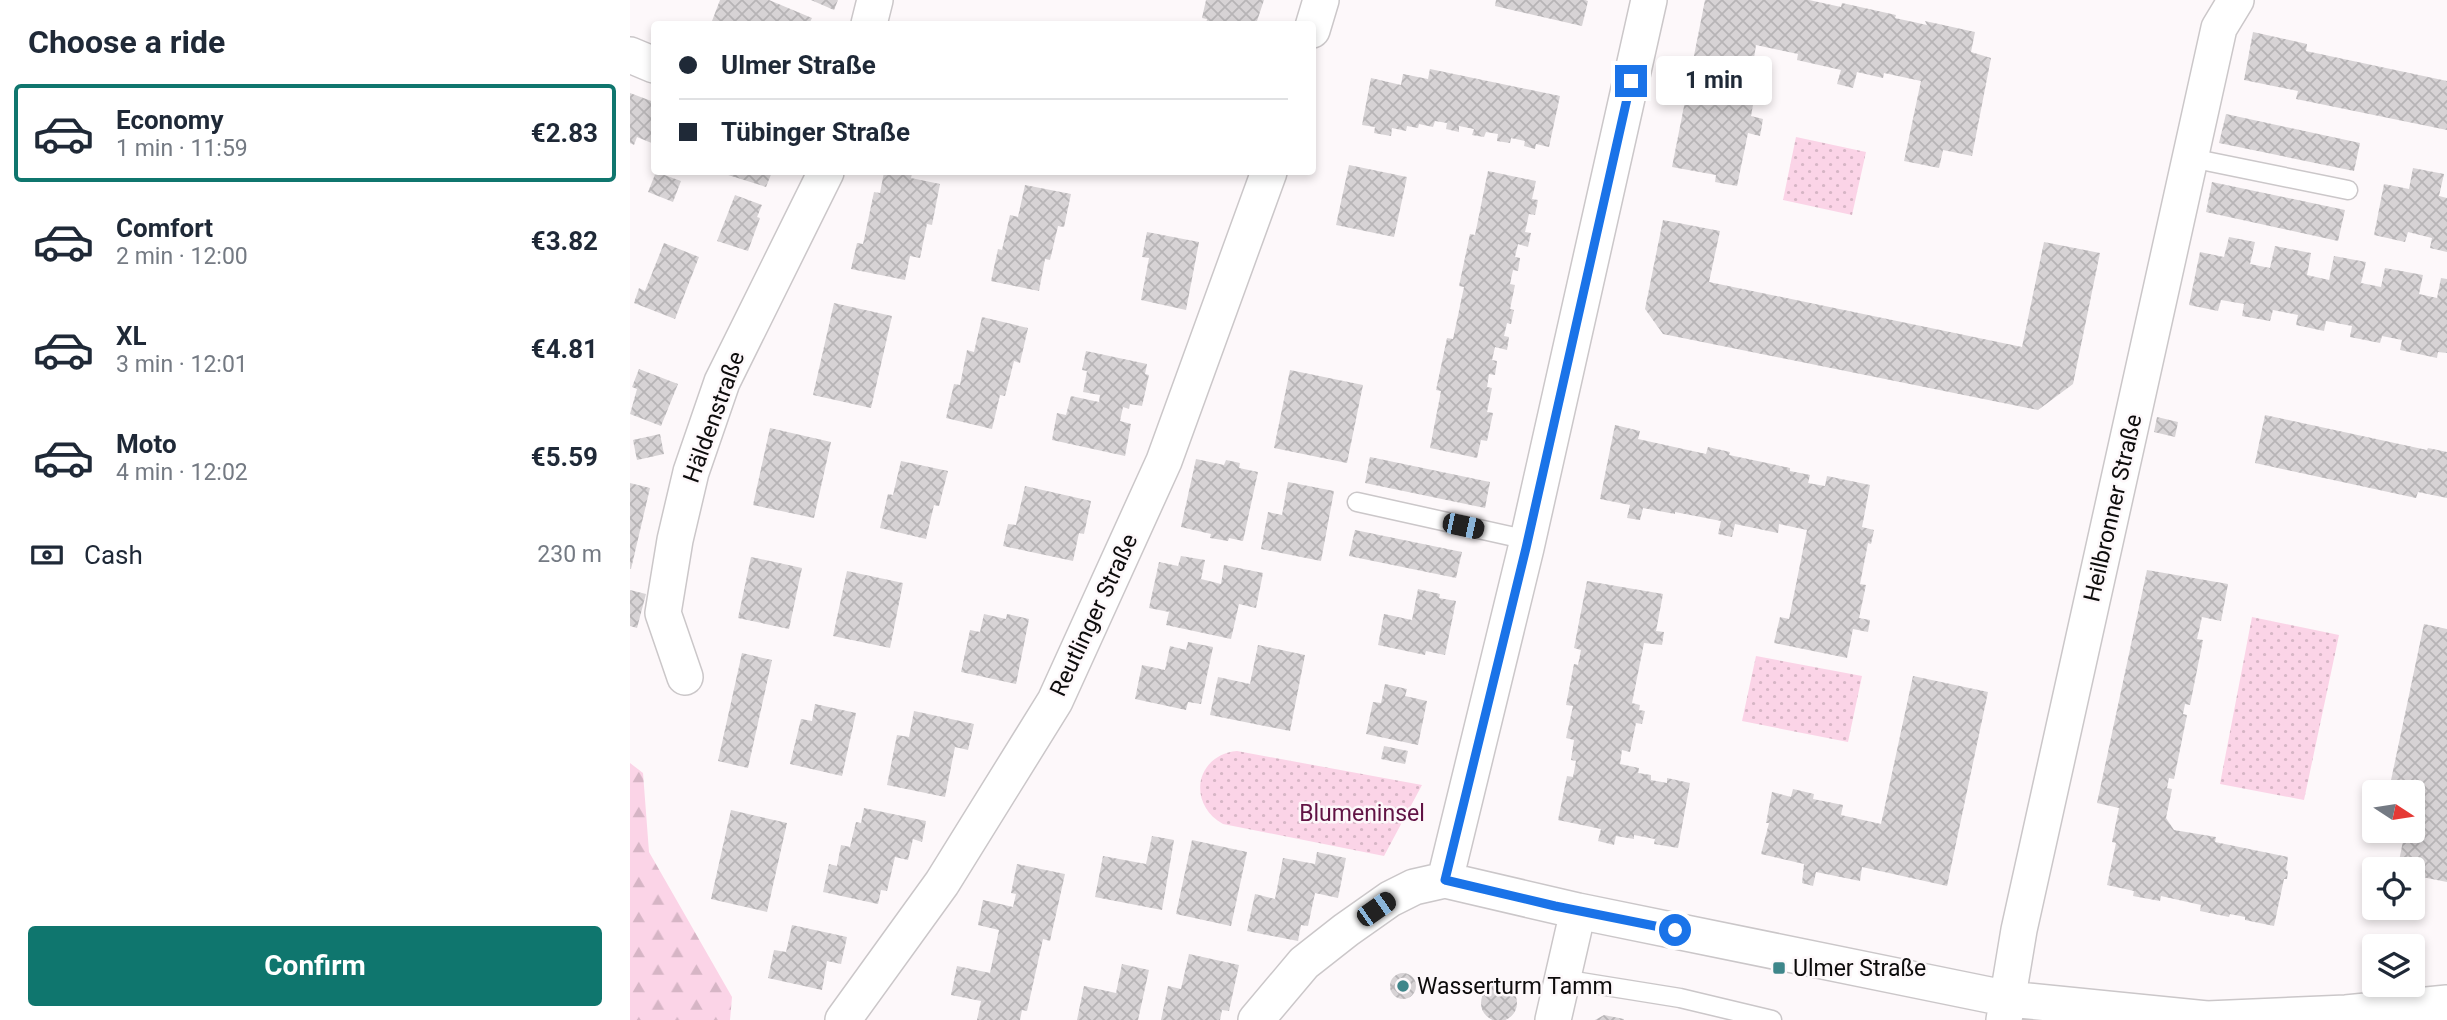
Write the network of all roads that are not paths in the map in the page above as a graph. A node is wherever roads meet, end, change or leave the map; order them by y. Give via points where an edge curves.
1 (875, 0) edge
2 (1321, 0) edge
3 (1649, 0) edge
4 (2236, 0) edge
5 (870, 21) edge
6 (1315, 21) edge
7 (630, 55) edge
8 (651, 64) edge
9 (2191, 158) junction
10 (825, 175) edge
11 (1268, 175) edge
12 (2348, 190) dead end
13 (1357, 502) dead end
14 (1528, 540) junction
15 (685, 677) dead end
16 (1445, 880) junction
17 (1578, 911) junction
18 (1562, 979) junction
19 (2447, 1003) edge
20 (2007, 1009) edge
21 (843, 1020) edge
22 (1256, 1020) edge
23 (1553, 1020) edge
24 (1772, 1020) edge

1 - 5 street
2 - 6 street
3 - 14 street
4 - 9 street, Heilbronner Straße via 2219,28
7 - 8 street
9 - 12 lane
9 - 20 street, Heilbronner Straße via 2019,930
10 - 15 street, Häldenstraße via 722,382 691,472 663,613
11 - 21 street, Reutlinger Straße via 1164,461 1055,701 942,883
13 - 14 lane
14 - 16 street
16 - 17 street
16 - 22 street via 1414,887 1390,899 1346,930 1304,963
17 - 18 street
17 - 20 street
18 - 23 street
18 - 24 lane via 1680,998
19 - 20 street via 2207,1019

